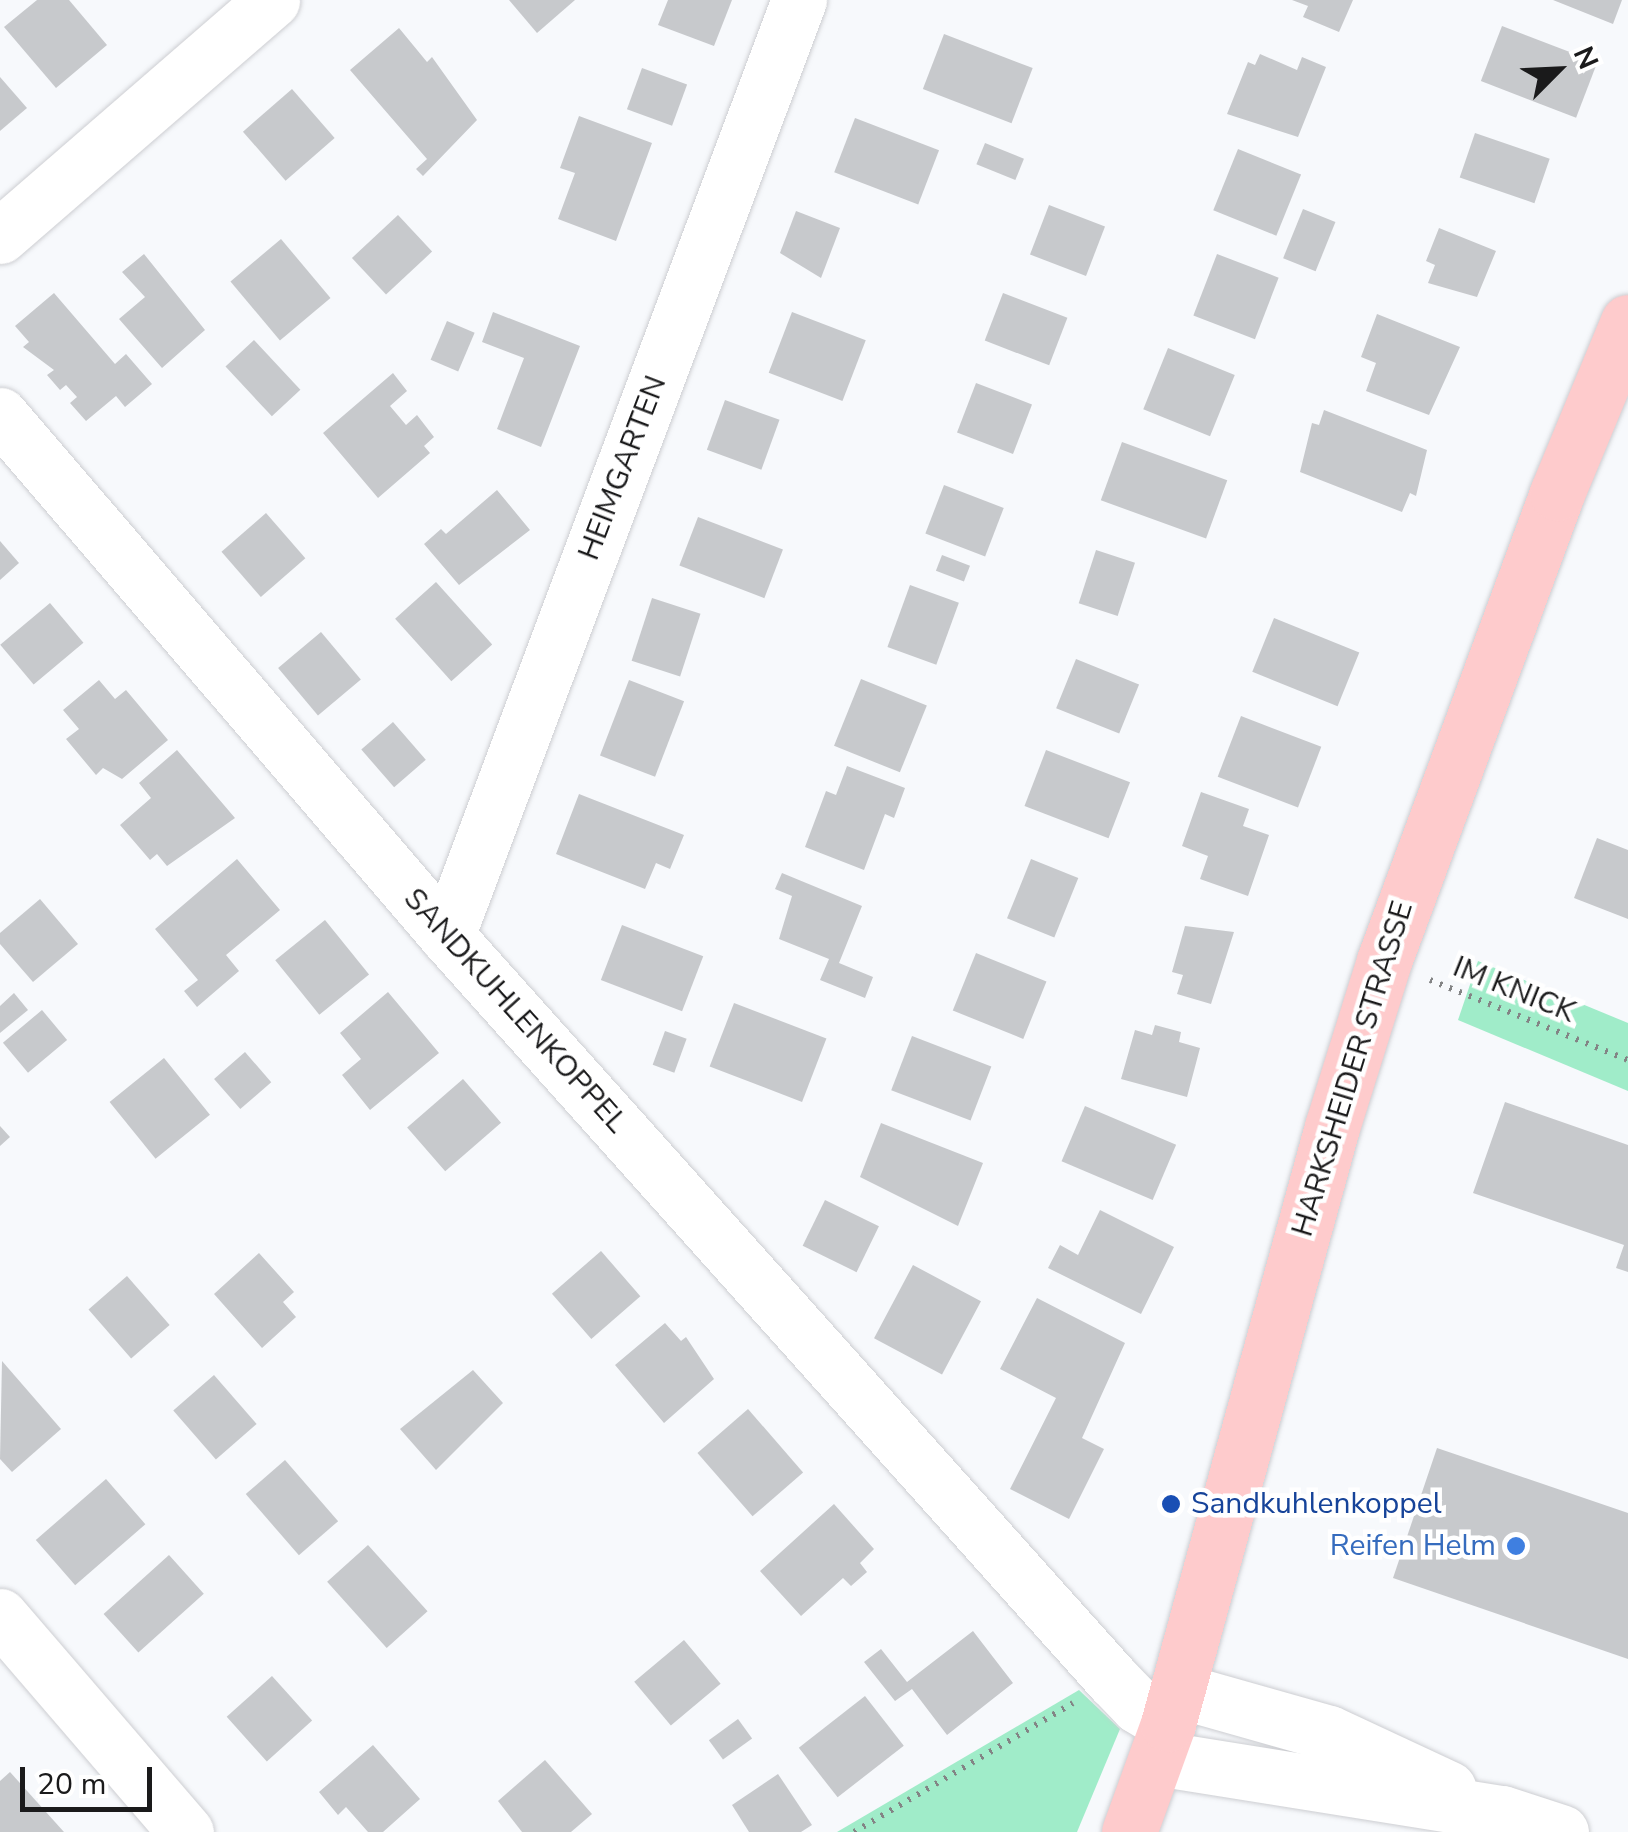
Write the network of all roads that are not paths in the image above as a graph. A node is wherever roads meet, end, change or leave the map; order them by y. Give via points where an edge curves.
1 (272, 0) edge
2 (799, 0) edge
3 (0, 236) edge
4 (1628, 322) edge
5 (0, 415) edge
6 (447, 936) junction
7 (0, 1616) edge
8 (1167, 1724) junction
9 (1522, 1823) edge
10 (186, 1832) edge
11 (1129, 1832) edge

1 - 3 street
2 - 6 street, HEIMGARTEN
4 - 8 main road, HARKSHEIDER STRASSE via 1557,493 1384,961
5 - 6 street, SANDKUHLENKOPPEL
6 - 8 street, SANDKUHLENKOPPEL via 1113,1680
7 - 10 street
8 - 9 street, SANDKUHLENKOPPEL via 1329,1733
8 - 11 main road, HARKSHEIDER STRASSE

